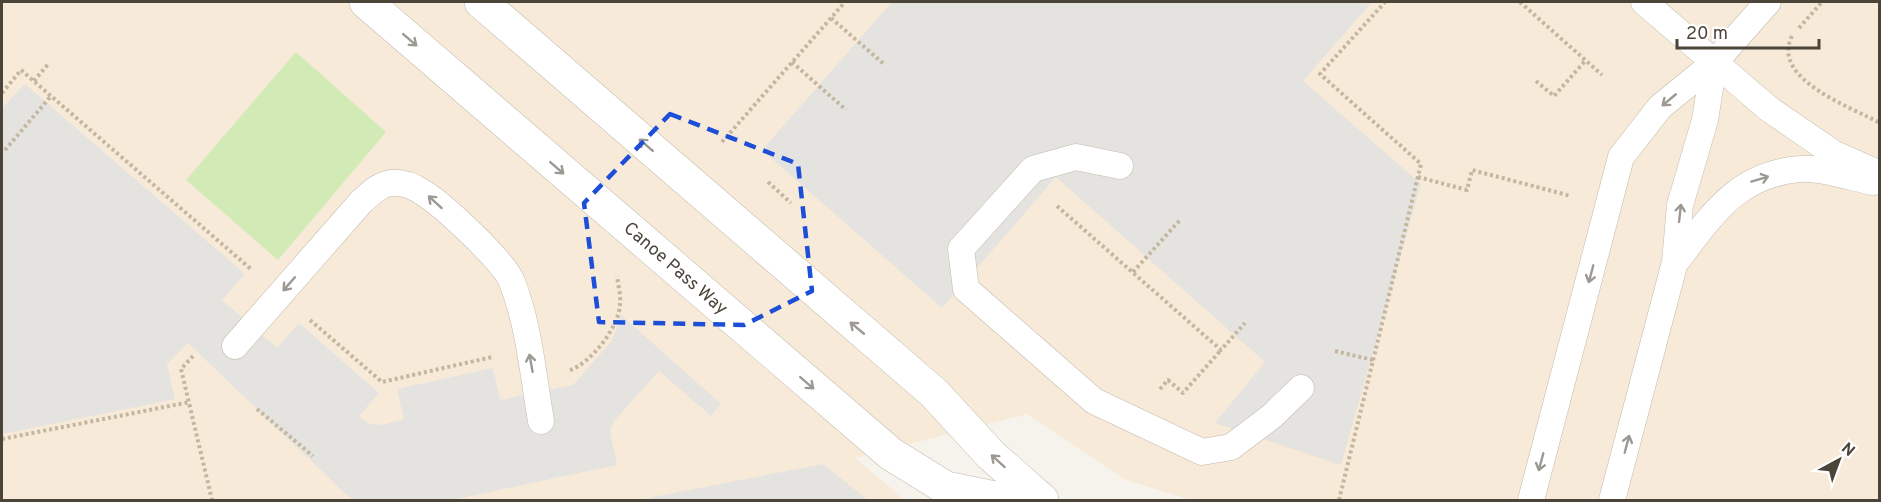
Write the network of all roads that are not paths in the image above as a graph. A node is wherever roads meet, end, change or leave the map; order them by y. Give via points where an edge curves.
1 (366, 2) edge
2 (481, 2) edge
3 (1644, 2) edge
4 (1768, 2) edge
5 (1714, 63) junction
6 (1120, 166) dead end
7 (1880, 174) edge
8 (1880, 183) edge
9 (1676, 262) junction
10 (235, 346) dead end
11 (1301, 388) dead end
12 (541, 421) dead end
13 (1004, 501) edge
14 (1042, 501) edge
15 (1532, 501) edge
16 (1612, 501) edge

1 -> 13 street, Canoe Pass Way via 891,454 946,488
14 -> 2 street via 934,393
3 - 5 lane
4 - 5 lane
5 - 7 lane via 1764,105 1824,147
9 -> 5 lane via 1680,205 1705,120
5 -> 15 lane via 1660,107 1621,157
6 - 11 lane via 1076,157 1033,169 961,249 966,289 1094,401 1202,452 1231,447
9 -> 8 lane via 1719,205 1754,180 1802,168
16 -> 9 lane
12 -> 10 lane via 522,311 511,279 494,255 424,193 407,184 375,188

